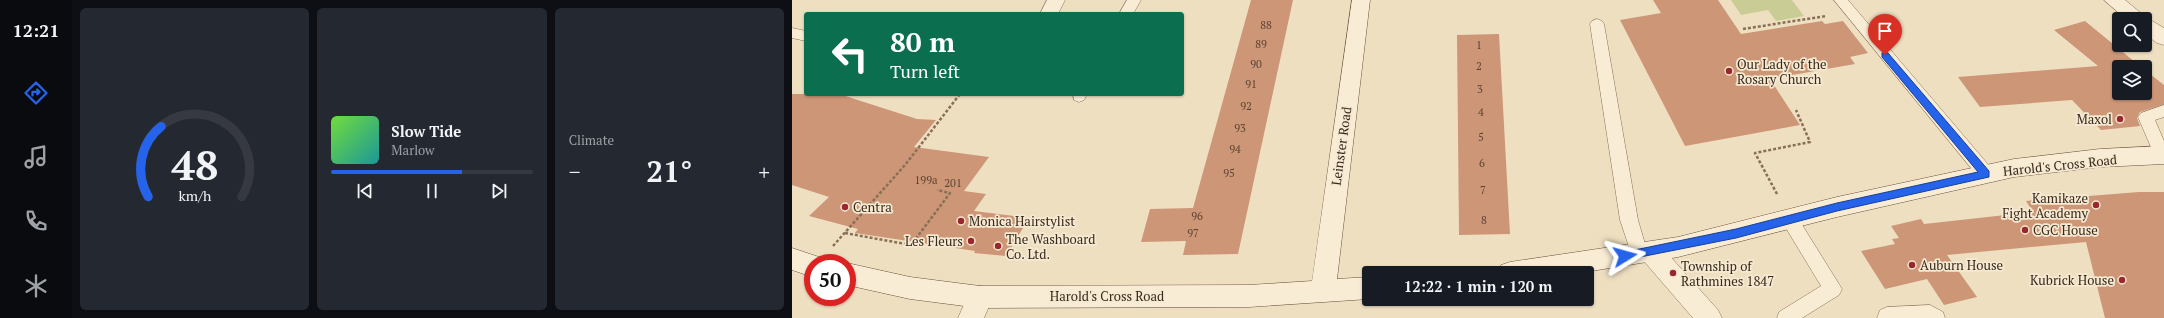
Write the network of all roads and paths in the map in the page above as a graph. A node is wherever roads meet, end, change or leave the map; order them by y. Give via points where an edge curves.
1 (1056, 0) edge
2 (1134, 0) edge
3 (1361, 0) edge
4 (2113, 0) edge
5 (1845, 6) edge
6 (1050, 12) edge
7 (1127, 12) edge
8 (2129, 12) edge
9 (1597, 24) dead end
10 (1743, 29) dead end
11 (2152, 29) edge
12 (792, 33) edge
13 (804, 36) edge
14 (2164, 38) edge
15 (958, 96) edge
16 (1796, 110) dead end
17 (2164, 112) edge
18 (2163, 155) edge
19 (1986, 174) junction
20 (937, 190) dead end
21 (1790, 220) junction
22 (844, 233) junction
23 (831, 248) dead end
24 (1645, 253) junction
25 (792, 260) edge
26 (804, 263) edge
27 (1557, 266) edge
28 (856, 276) edge
29 (1362, 289) edge
30 (1323, 292) junction
31 (976, 307) edge
32 (1708, 318) edge
33 (1786, 318) edge
34 (1886, 318) edge
35 (1936, 318) edge

1 - 6 main road
2 - 7 lane
3 - 30 main road, Leinster Road
4 - 8 main road
5 - 10 path
5 - 19 lane
9 - 24 lane via 1629,220
11 - 14 main road
12 - 13 lane
15 - 22 path via 905,165
16 - 21 path via 1810,142 1755,153
17 - 18 lane via 2146,117
18 - 19 main road, Harold's Cross Road via 2092,159 2014,168
19 - 21 main road, Harold's Cross Road
20 - 22 path via 950,193 910,245
21 - 24 main road, Harold's Cross Road
21 - 33 lane via 1833,289
22 - 23 path
24 - 27 main road, Harold's Cross Road
24 - 32 main road
25 - 26 main road
28 - 31 main road, Harold's Cross Road
29 - 30 main road, Harold's Cross Road
30 - 31 main road, Harold's Cross Road
34 - 35 lane via 1930,314

